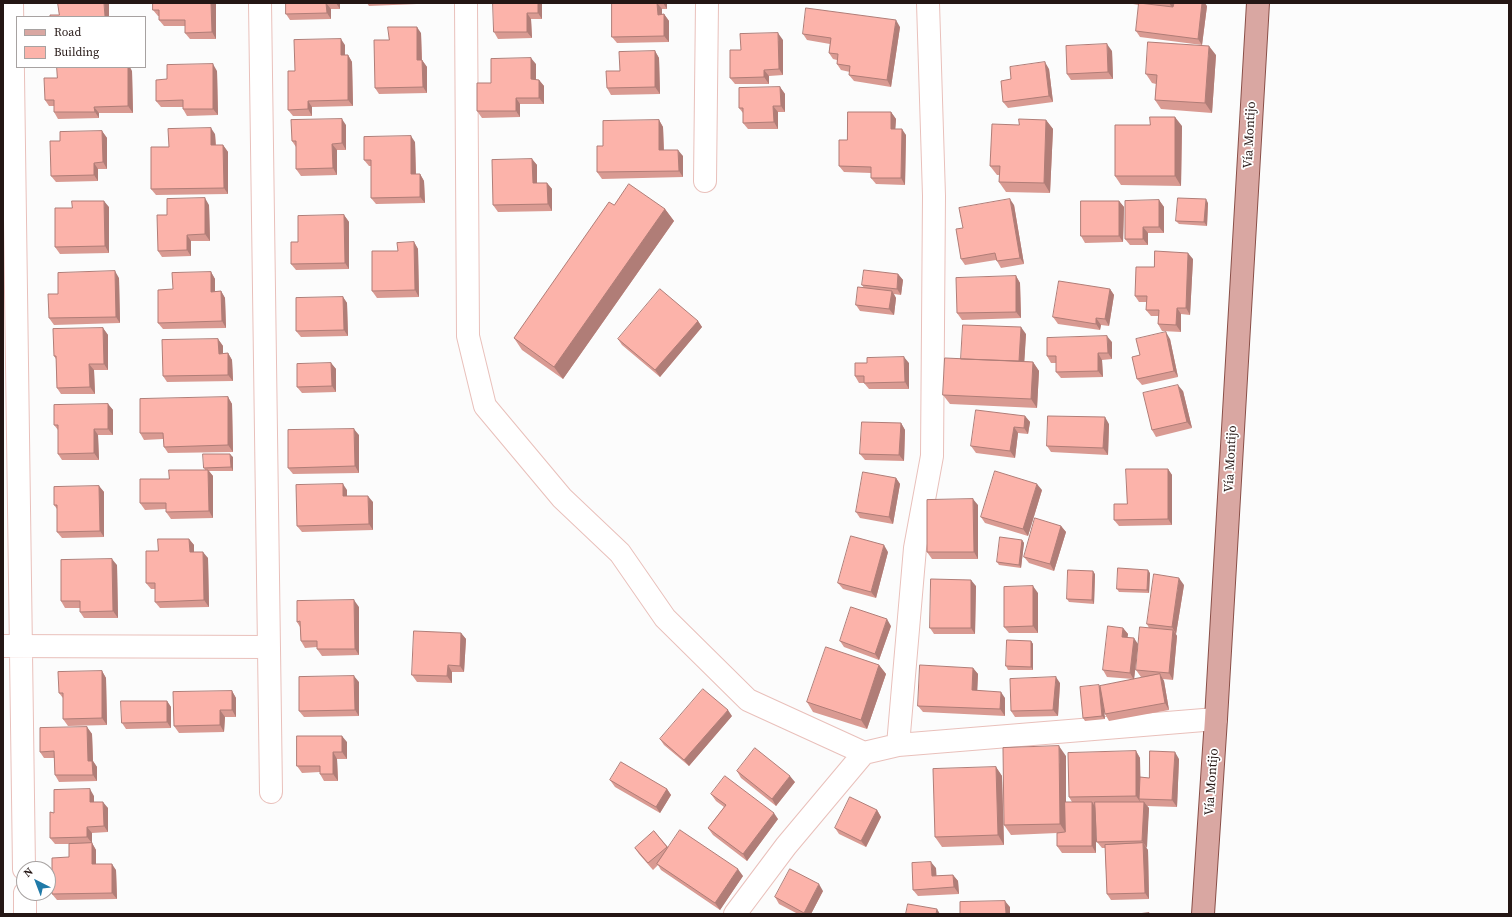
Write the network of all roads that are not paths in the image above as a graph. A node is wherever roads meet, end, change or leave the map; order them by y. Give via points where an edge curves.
1 (12, 3) edge
2 (260, 3) edge
3 (466, 3) edge
4 (707, 3) edge
5 (928, 3) edge
6 (1258, 3) edge
7 (705, 181) dead end
8 (12, 646) edge
9 (269, 647) junction
10 (1216, 719) junction
11 (898, 745) junction
12 (864, 753) junction
13 (271, 792) dead end
14 (24, 861) edge
15 (24, 901) edge
16 (25, 914) edge
17 (735, 914) edge
18 (1202, 914) edge

1 - 8 street
2 - 9 street
3 - 12 street via 468,336 485,406 562,498 620,553 665,618 748,700
4 - 7 street
5 - 11 street via 934,196 932,456 915,548
6 - 10 main road, Vía Montijo
8 - 9 street
8 - 14 street
9 - 13 street
10 - 11 street
10 - 18 main road, Vía Montijo
11 - 12 street
12 - 17 street via 786,846
15 - 16 street

